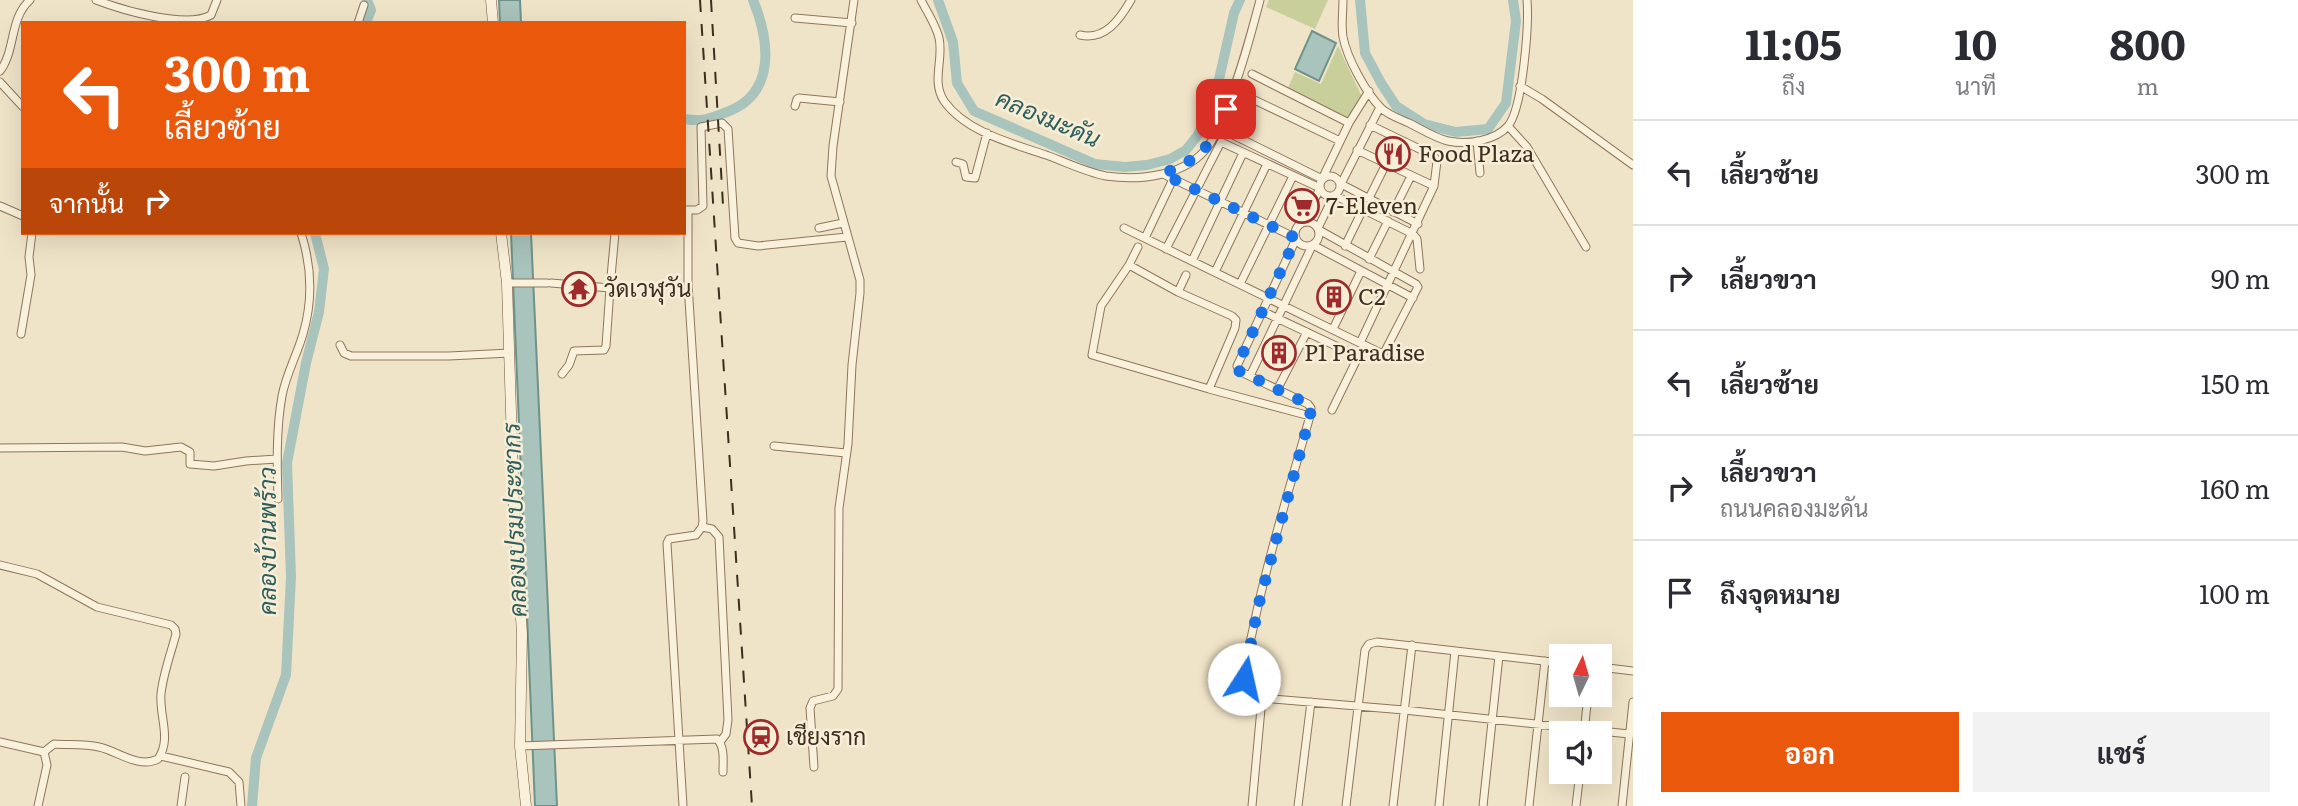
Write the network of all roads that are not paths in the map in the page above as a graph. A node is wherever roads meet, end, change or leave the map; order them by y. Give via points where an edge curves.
1 (30, 0) edge
2 (96, 0) edge
3 (217, 0) edge
4 (491, 0) edge
5 (855, 0) edge
6 (921, 0) edge
7 (1130, 0) edge
8 (1260, 0) edge
9 (1343, 0) edge
10 (1527, 0) edge
11 (364, 5) dead end
12 (795, 18) dead end
13 (359, 21) edge
14 (493, 21) edge
15 (852, 23) junction
16 (1080, 35) dead end
17 (0, 71) edge
18 (1252, 74) dead end
19 (0, 82) edge
20 (1520, 86) junction
21 (1368, 92) junction
22 (1242, 94) dead end
23 (840, 102) junction
24 (21, 105) edge
25 (795, 106) dead end
26 (1380, 107) junction
27 (1349, 123) junction
28 (1370, 125) junction
29 (1508, 125) junction
30 (1224, 131) dead end
31 (988, 133) junction
32 (1340, 141) junction
33 (1477, 141) junction
34 (1357, 150) junction
35 (1243, 153) junction
36 (956, 162) dead end
37 (1267, 164) junction
38 (1386, 164) junction
39 (1633, 165) edge
40 (1480, 173) dead end
41 (1163, 174) junction
42 (1293, 176) junction
43 (1411, 176) junction
44 (1173, 179) junction
45 (1322, 179) junction
46 (1341, 184) junction
47 (1434, 186) junction
48 (1320, 188) junction
49 (1196, 190) junction
50 (1334, 195) junction
51 (1369, 198) junction
52 (1220, 202) junction
53 (0, 206) edge
54 (1363, 209) junction
55 (686, 210) edge
56 (1393, 212) junction
57 (1243, 213) junction
58 (21, 215) edge
59 (1304, 222) junction
60 (1388, 222) junction
61 (844, 223) junction
62 (1418, 224) junction
63 (1269, 225) junction
64 (820, 228) dead end
65 (1124, 228) dead end
66 (1319, 229) junction
67 (1413, 234) junction
68 (32, 235) edge
69 (301, 235) edge
70 (501, 235) edge
71 (615, 235) edge
72 (847, 237) junction
73 (1145, 239) junction
74 (1296, 239) junction
75 (1312, 245) junction
76 (1345, 246) junction
77 (1138, 247) dead end
78 (1586, 247) dead end
79 (1166, 249) junction
80 (1369, 259) junction
81 (1192, 261) junction
82 (1129, 265) junction
83 (1420, 269) dead end
84 (1361, 271) junction
85 (1215, 272) junction
86 (1394, 273) junction
87 (1186, 275) dead end
88 (510, 283) junction
89 (1240, 284) junction
90 (1387, 285) junction
91 (610, 288) junction
92 (1178, 292) junction
93 (1268, 297) junction
94 (1413, 298) junction
95 (1284, 305) junction
96 (1262, 311) junction
97 (1278, 317) junction
98 (1333, 329) junction
99 (1307, 331) junction
100 (21, 334) dead end
101 (1360, 343) junction
102 (340, 345) dead end
103 (510, 352) junction
104 (562, 374) dead end
105 (1250, 376) junction
106 (1209, 389) junction
107 (1277, 390) junction
108 (1332, 410) dead end
109 (1310, 416) junction
110 (774, 446) dead end
111 (0, 448) edge
112 (846, 453) junction
113 (277, 459) junction
114 (278, 499) dead end
115 (702, 527) junction
116 (0, 565) edge
117 (1412, 645) junction
118 (1455, 651) junction
119 (1499, 656) junction
120 (1545, 661) junction
121 (1549, 662) edge
122 (1612, 668) edge
123 (1633, 671) edge
124 (1262, 698) junction
125 (1311, 702) junction
126 (1633, 702) edge
127 (1357, 707) junction
128 (1404, 710) junction
129 (1448, 715) junction
130 (1493, 720) junction
131 (1538, 724) junction
132 (1549, 726) edge
133 (1612, 733) edge
134 (1629, 734) junction
135 (680, 741) junction
136 (0, 742) edge
137 (720, 742) junction
138 (524, 746) junction
139 (48, 749) junction
140 (161, 756) junction
141 (814, 767) dead end
142 (723, 772) dead end
143 (185, 777) dead end
144 (1579, 784) edge
145 (38, 806) edge
146 (181, 806) edge
147 (241, 806) edge
148 (526, 806) edge
149 (683, 806) edge
150 (1252, 806) edge
151 (1298, 806) edge
152 (1346, 806) edge
153 (1393, 806) edge
154 (1439, 806) edge
155 (1483, 806) edge
156 (1529, 806) edge
157 (1576, 806) edge
158 (1622, 806) edge

1 - 17 street via 20,12
2 - 3 street via 149,16 200,19 211,15
4 - 14 street
5 - 15 street
6 - 31 street via 939,36 940,93 971,125
7 - 16 street via 1111,28
8 - 41 street via 1238,78 1208,147
9 - 21 street via 1345,44
10 - 20 street
11 - 13 street
12 - 15 street
15 - 23 street
18 - 27 street
19 - 24 street
20 - 29 street
20 - 39 street
21 - 26 street
21 - 27 street
22 - 32 street
23 - 25 street via 799,98
23 - 61 street via 831,176
26 - 28 street
26 - 33 street via 1446,141
27 - 32 street
28 - 34 street
28 - 47 street via 1434,156
29 - 33 street
29 - 78 street via 1527,147
30 - 45 street
31 - 36 street via 975,178 966,177 963,164
31 - 41 street via 1091,172 1125,178
32 - 45 street
33 - 40 street
34 - 38 street
34 - 46 street
35 - 37 street
35 - 49 street via 1221,142
35 - 52 street
37 - 42 street
37 - 57 street
38 - 43 street
38 - 51 street
41 - 44 street
42 - 48 street
42 - 63 street
43 - 47 street
43 - 56 street
44 - 49 street
44 - 73 street
45 - 46 street via 1329,176
45 - 48 street
46 - 50 street
46 - 51 street
47 - 62 street
48 - 50 street
48 - 59 street
49 - 52 street
49 - 79 street
50 - 54 street
50 - 66 street
51 - 56 street
52 - 57 street
52 - 81 street
53 - 58 street
54 - 60 street
54 - 76 street
55 - 72 street via 703,206 701,127 722,123 728,129 738,243 758,246
55 - 115 street
56 - 62 street
57 - 63 street
57 - 85 street
59 - 66 street
59 - 74 street via 1297,228
60 - 67 street
60 - 80 street
61 - 64 street
61 - 72 street
62 - 67 street
63 - 74 street
63 - 89 street
65 - 73 street
66 - 75 street
66 - 76 street
67 - 83 street via 1418,239
67 - 86 street
68 - 100 street via 31,275
69 - 113 street via 311,296 284,387
70 - 88 street
71 - 91 street
72 - 112 street via 860,293
73 - 79 street
74 - 75 street via 1303,246
74 - 93 street
75 - 84 street
75 - 95 street
76 - 80 street
77 - 82 street
79 - 81 street
80 - 86 street
81 - 85 street
82 - 92 street
82 - 106 street via 1101,306 1092,355
84 - 90 street
84 - 98 street
85 - 89 street
86 - 90 street
86 - 94 street via 1416,284
87 - 92 street
88 - 91 street
88 - 103 street
89 - 93 street
90 - 94 street
90 - 101 street
91 - 104 street via 604,350 574,351
92 - 106 street via 1236,320
93 - 95 street
93 - 96 street
94 - 101 street via 1385,351
95 - 97 street
95 - 98 street
96 - 97 street
96 - 105 street via 1237,366
97 - 99 street
97 - 105 street
98 - 101 street
99 - 107 street
99 - 108 street via 1357,359
102 - 103 street via 351,356
103 - 138 street via 522,634 519,718
105 - 107 street
106 - 109 street
107 - 109 street via 1308,404
109 - 124 street via 1244,671 1247,691
110 - 112 street
111 - 113 street via 122,447 145,451 181,447 190,452 190,464 205,466
112 - 141 street via 839,508 838,689 833,696 813,701 810,708
113 - 114 street
115 - 135 street via 696,535 674,536 667,543
115 - 137 street via 719,537 728,720
116 - 140 street via 37,574 97,607 175,629 160,699 165,735
117 - 118 street
117 - 127 street via 1369,644
117 - 128 street
118 - 119 street
118 - 129 street
119 - 120 street
119 - 130 street
120 - 121 street
120 - 131 street
122 - 123 street
124 - 125 street
124 - 150 street
125 - 127 street
125 - 151 street
126 - 134 street
127 - 128 street
127 - 152 street
128 - 129 street
128 - 153 street
129 - 130 street
129 - 154 street
130 - 131 street
130 - 155 street
131 - 132 street
131 - 156 street
133 - 134 street
134 - 158 street
135 - 137 street
135 - 138 street
135 - 149 street
136 - 139 street
137 - 142 street
138 - 148 street
139 - 140 street via 97,747 153,762
139 - 145 street
140 - 147 street via 232,774 239,782
143 - 146 street
144 - 157 street

